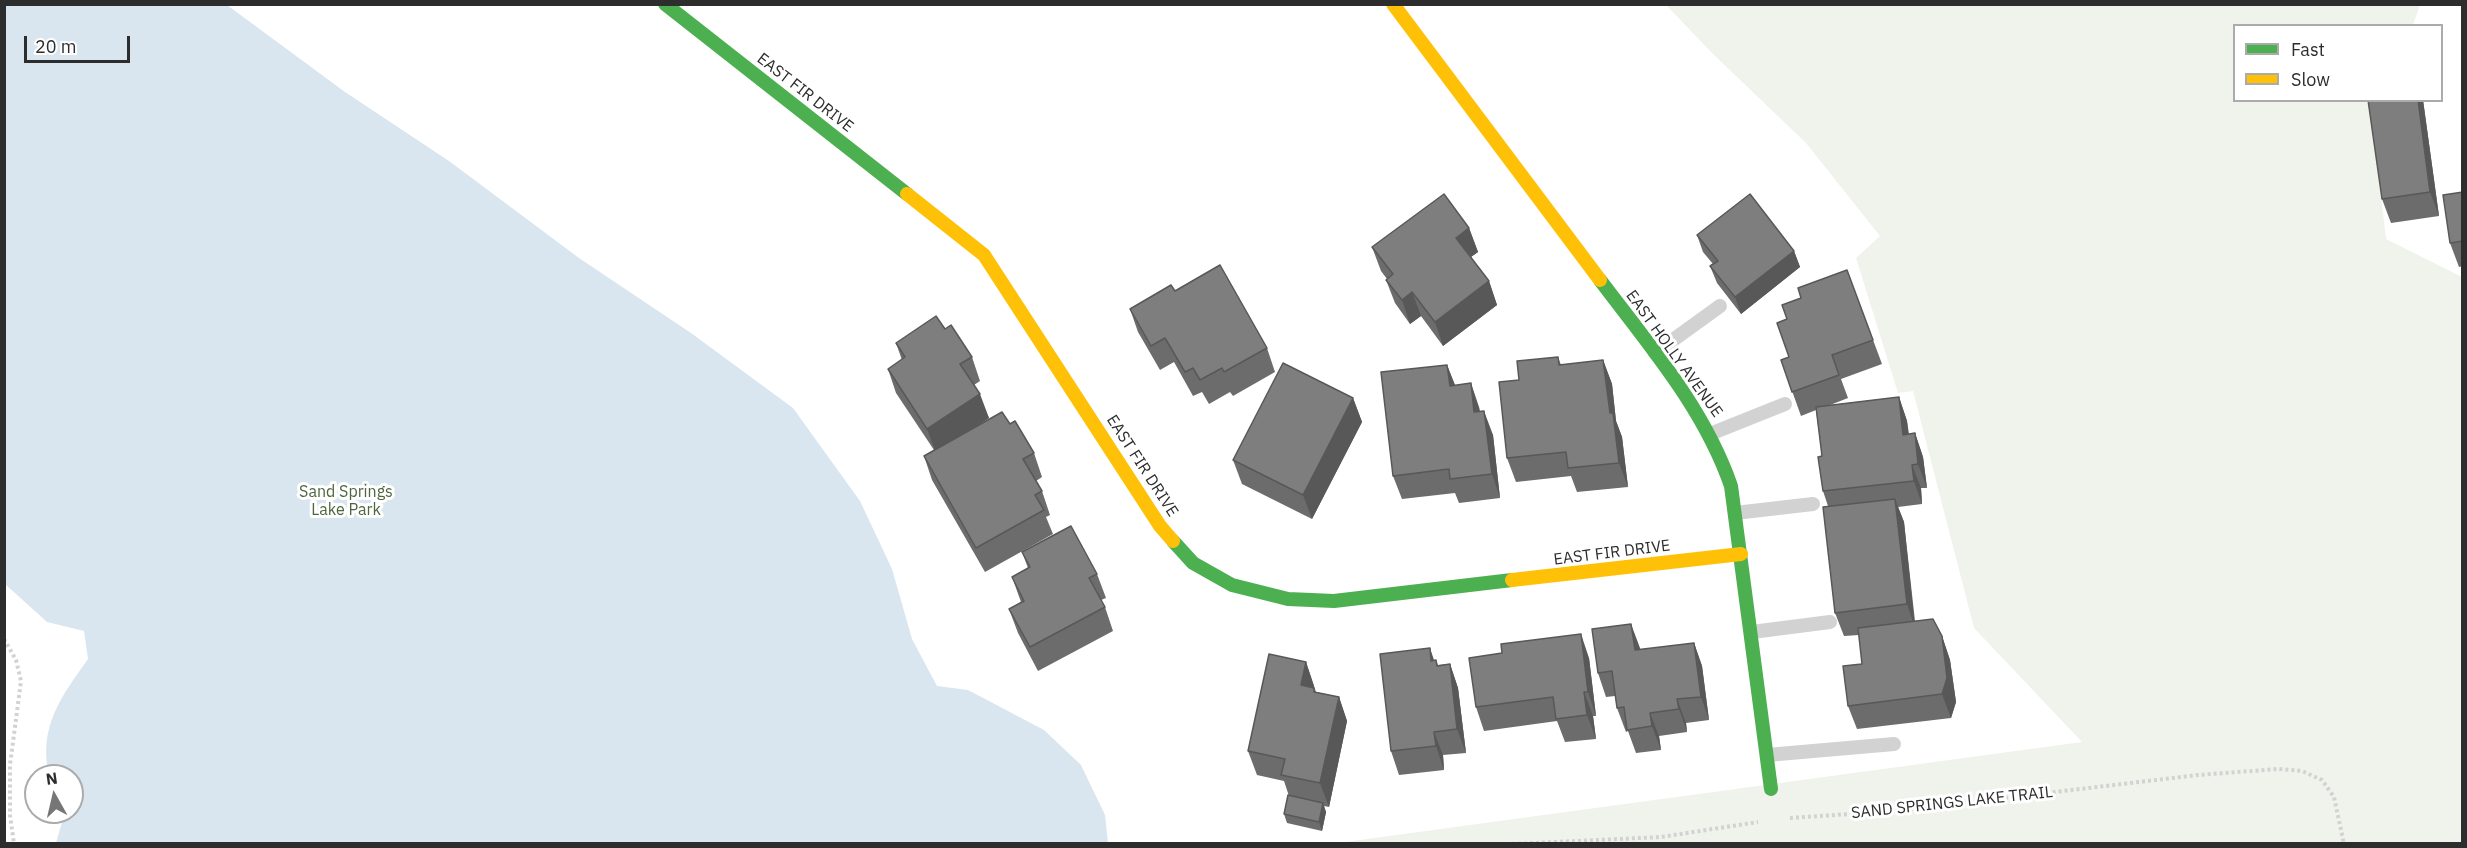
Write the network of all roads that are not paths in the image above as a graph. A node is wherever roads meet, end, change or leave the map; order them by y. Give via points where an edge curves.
1 (665, 4) edge
2 (1393, 4) edge
3 (1720, 306) dead end
4 (1655, 353) junction
5 (1785, 404) dead end
6 (1710, 435) junction
7 (1813, 504) dead end
8 (1735, 513) junction
9 (1741, 554) junction
10 (1830, 622) dead end
11 (1752, 632) junction
12 (1894, 744) dead end
13 (1767, 755) junction
14 (1771, 789) dead end

1 - 9 street, EAST FIR DRIVE via 984,255 1160,526 1193,563 1232,585 1288,599 1334,601
2 - 4 street, EAST HOLLY AVENUE
3 - 4 lane
4 - 6 street, EAST HOLLY AVENUE
5 - 6 lane
6 - 8 street, EAST HOLLY AVENUE via 1731,486
7 - 8 lane
8 - 9 street, EAST HOLLY AVENUE
9 - 11 street, EAST HOLLY AVENUE
10 - 11 lane
11 - 13 street, EAST HOLLY AVENUE
12 - 13 lane
13 - 14 street, EAST HOLLY AVENUE

